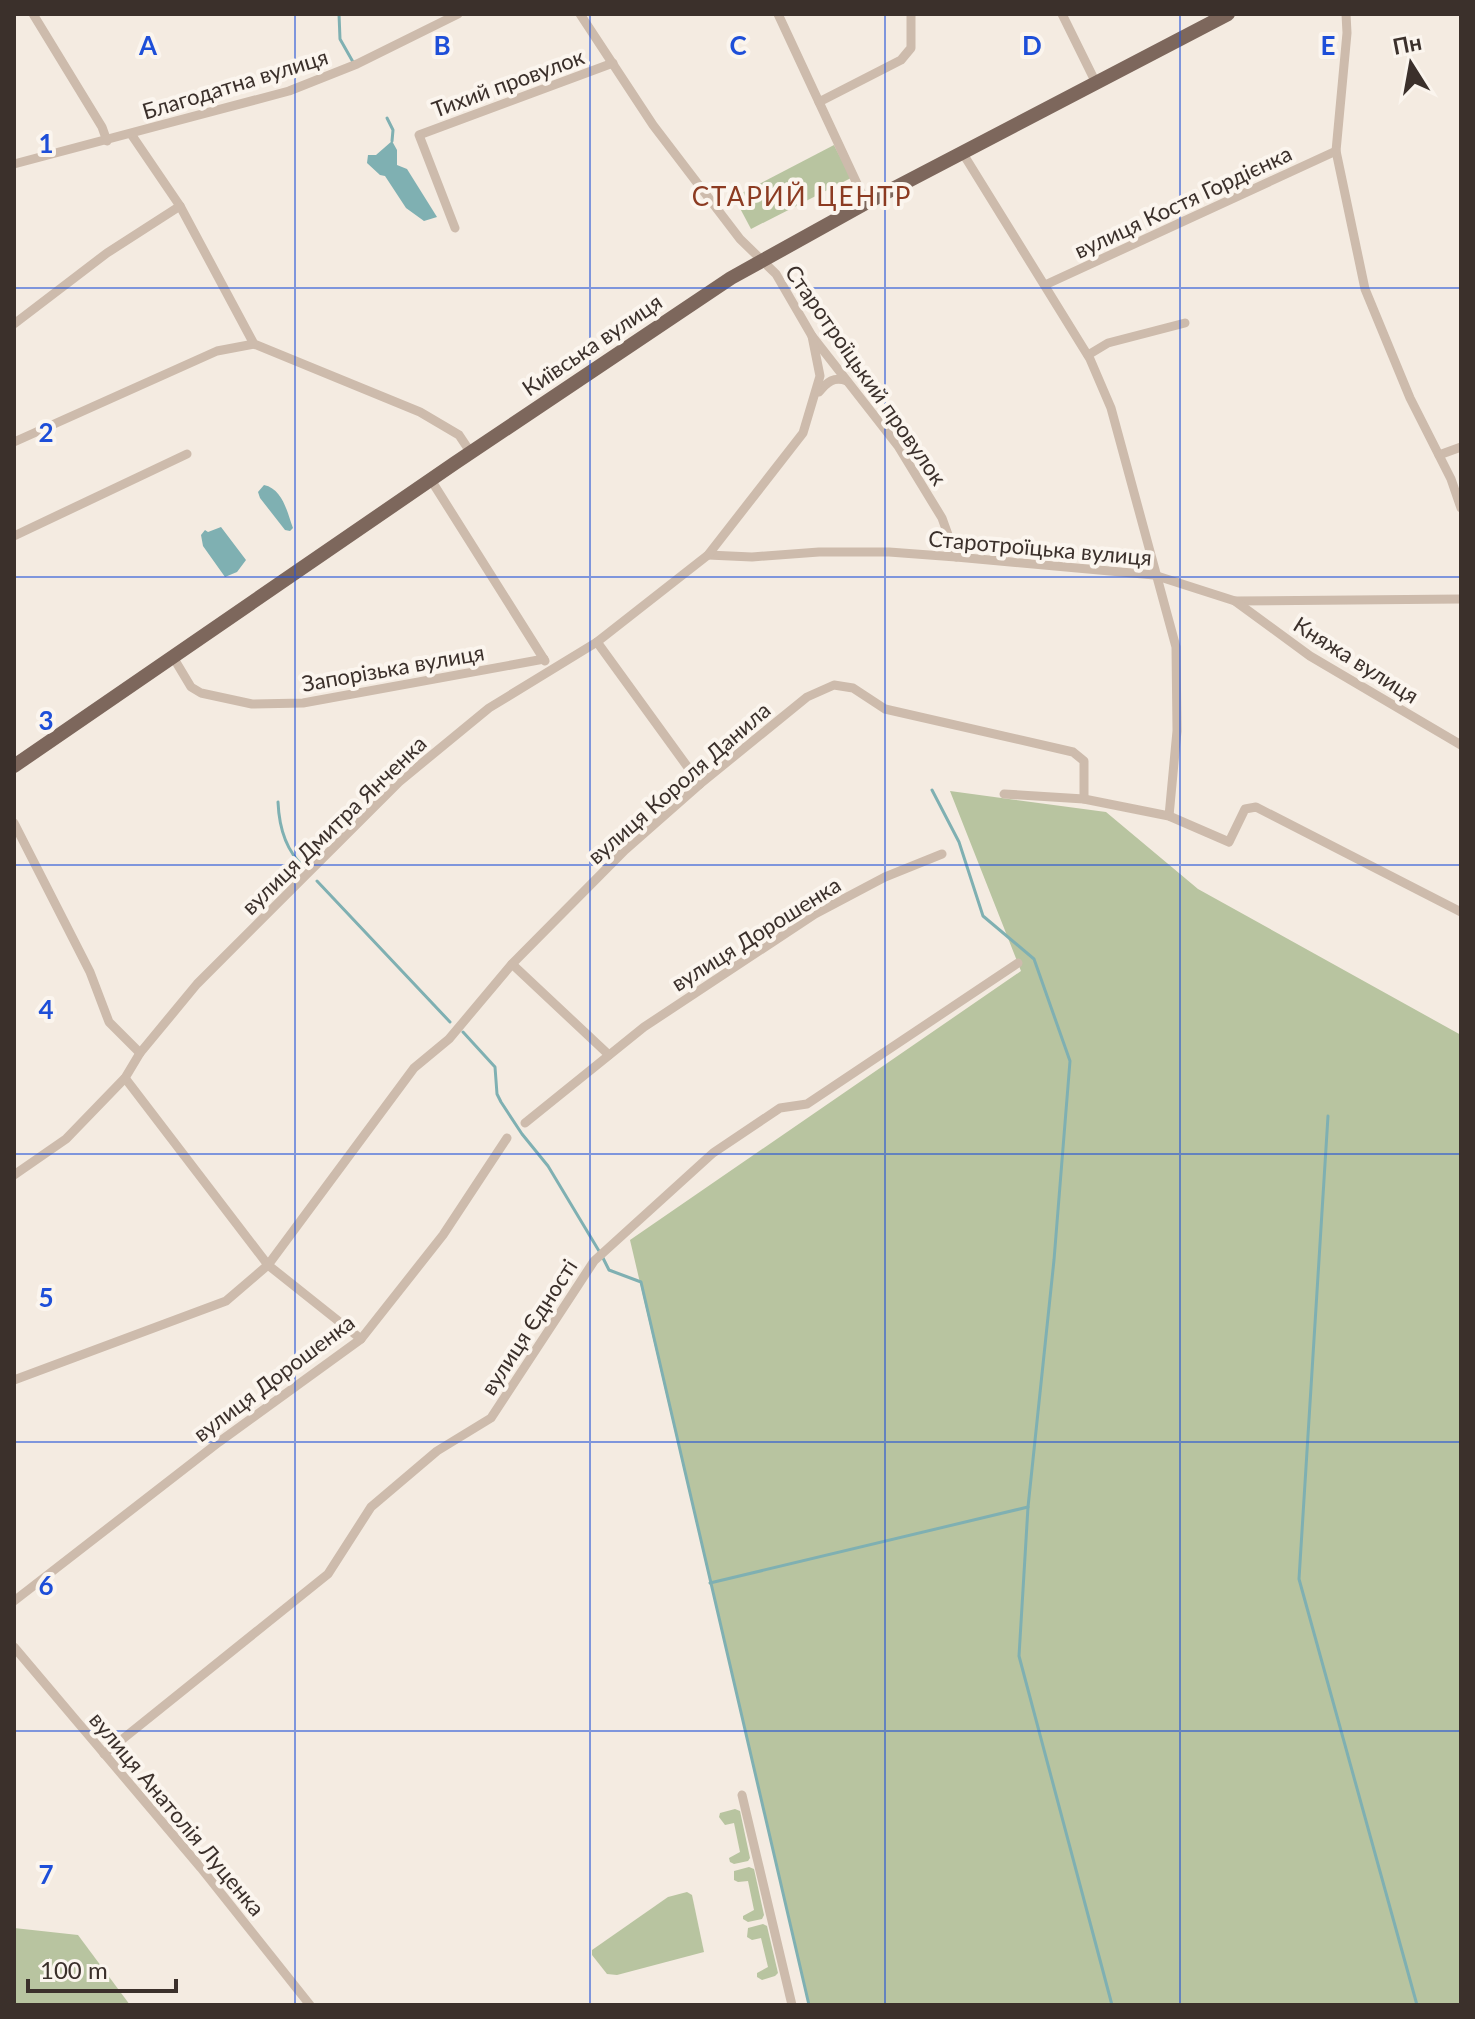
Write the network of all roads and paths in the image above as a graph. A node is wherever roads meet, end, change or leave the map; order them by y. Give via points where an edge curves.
1 (33, 14) edge
2 (458, 14) edge
3 (580, 14) edge
4 (778, 14) edge
5 (911, 14) edge
6 (1062, 14) edge
7 (1228, 14) edge
8 (1346, 14) edge
9 (613, 63) junction
10 (1096, 83) junction
11 (819, 102) junction
12 (131, 134) junction
13 (107, 141) junction
14 (1336, 151) junction
15 (962, 152) junction
16 (14, 164) edge
17 (866, 203) junction
18 (180, 206) junction
19 (455, 228) dead end
20 (761, 260) junction
21 (1045, 285) junction
22 (1185, 323) dead end
23 (14, 324) edge
24 (812, 336) junction
25 (254, 344) junction
26 (1088, 355) junction
27 (850, 382) junction
28 (814, 396) junction
29 (14, 442) edge
30 (1461, 447) edge
31 (471, 453) junction
32 (187, 454) dead end
33 (1439, 455) junction
34 (431, 480) junction
35 (1461, 508) edge
36 (14, 536) edge
37 (708, 555) junction
38 (956, 557) junction
39 (1154, 575) junction
40 (1461, 599) edge
41 (1235, 601) junction
42 (597, 642) junction
43 (173, 657) junction
44 (544, 659) junction
45 (550, 671) junction
46 (1461, 745) edge
47 (14, 766) edge
48 (700, 784) junction
49 (1004, 794) dead end
50 (1084, 799) junction
51 (1169, 816) junction
52 (14, 823) edge
53 (942, 854) dead end
54 (1461, 912) edge
55 (1018, 963) dead end
56 (512, 964) junction
57 (140, 1053) junction
58 (609, 1055) junction
59 (125, 1078) junction
60 (525, 1123) dead end
61 (507, 1138) dead end
62 (14, 1175) edge
63 (268, 1265) junction
64 (361, 1339) junction
65 (14, 1380) edge
66 (14, 1601) edge
67 (14, 1647) edge
68 (104, 1754) junction
69 (742, 1795) dead end
70 (310, 2005) edge
71 (792, 2005) edge

1 - 13 street
2 - 12 street, Благодатна вулиця via 289,91
3 - 9 street, Старотроїцький провулок
4 - 11 street
5 - 11 street via 911,48 901,60
6 - 10 street
7 - 10 main road, Київська вулиця
8 - 14 street
9 - 19 street, Тихий провулок via 419,135
9 - 20 street, Старотроїцький провулок via 662,137
10 - 15 main road, Київська вулиця
11 - 17 street
12 - 13 street, Благодатна вулиця
12 - 18 street
13 - 16 street, Благодатна вулиця
14 - 21 street, вулиця Костя Гордієнка
14 - 33 street via 1365,289
15 - 17 main road, Київська вулиця
15 - 21 street
17 - 20 main road, Київська вулиця
18 - 23 street
18 - 25 street
20 - 24 street, Старотроїцький провулок via 776,274
20 - 31 main road, Київська вулиця
21 - 26 street
22 - 26 street via 1108,343
24 - 27 street, Старотроїцький провулок
24 - 28 street, вулиця Дмитра Янченка via 820,376
25 - 29 street via 217,351
25 - 31 street via 420,412 459,435
26 - 39 street via 1111,408
27 - 28 street via 836,378
27 - 38 street, Старотроїцький провулок via 924,487
28 - 37 street, вулиця Дмитра Янченка via 803,433
30 - 33 street
31 - 34 main road, Київська вулиця
32 - 36 street
33 - 35 street
34 - 43 main road, Київська вулиця
34 - 44 street
37 - 38 street, Старотроїцька вулиця via 875,552
37 - 42 street, вулиця Дмитра Янченка
38 - 39 street, Старотроїцька вулиця
39 - 41 street, Старотроїцька вулиця
39 - 51 street via 1176,647 1177,731
40 - 41 street, Старотроїцька вулиця
41 - 46 street, Княжа вулиця via 1310,656
42 - 45 street, вулиця Дмитра Янченка
42 - 48 street
43 - 44 street, Запорізька вулиця via 191,687 201,693 252,704 303,703
43 - 47 main road, Київська вулиця
44 - 45 street
45 - 57 street, вулиця Дмитра Янченка via 489,708 399,782 197,984
48 - 50 street, вулиця Короля Данила via 807,697 834,685 853,688 885,709 1073,752 1084,761
48 - 56 street, вулиця Короля Данила via 625,850
49 - 50 street
50 - 51 street
51 - 54 street via 1229,842 1245,809 1256,807
52 - 57 street via 90,972 109,1022
53 - 58 street, вулиця Дорошенка via 815,914
55 - 68 street, вулиця Єдності via 807,1104 780,1108 713,1153 594,1261 491,1418 437,1451 371,1507 328,1574
56 - 58 street
56 - 63 street, вулиця Короля Данила via 449,1039 414,1068
57 - 59 street, вулиця Дмитра Янченка
58 - 60 street, вулиця Дорошенка
59 - 62 street, вулиця Дмитра Янченка via 66,1139
59 - 63 street
61 - 64 street, вулиця Дорошенка via 443,1235
63 - 64 street
63 - 65 street, вулиця Короля Данила via 215,1307
64 - 66 street, вулиця Дорошенка
67 - 68 street, вулиця Анатолія Луценка
68 - 70 street, вулиця Анатолія Луценка
69 - 71 street

